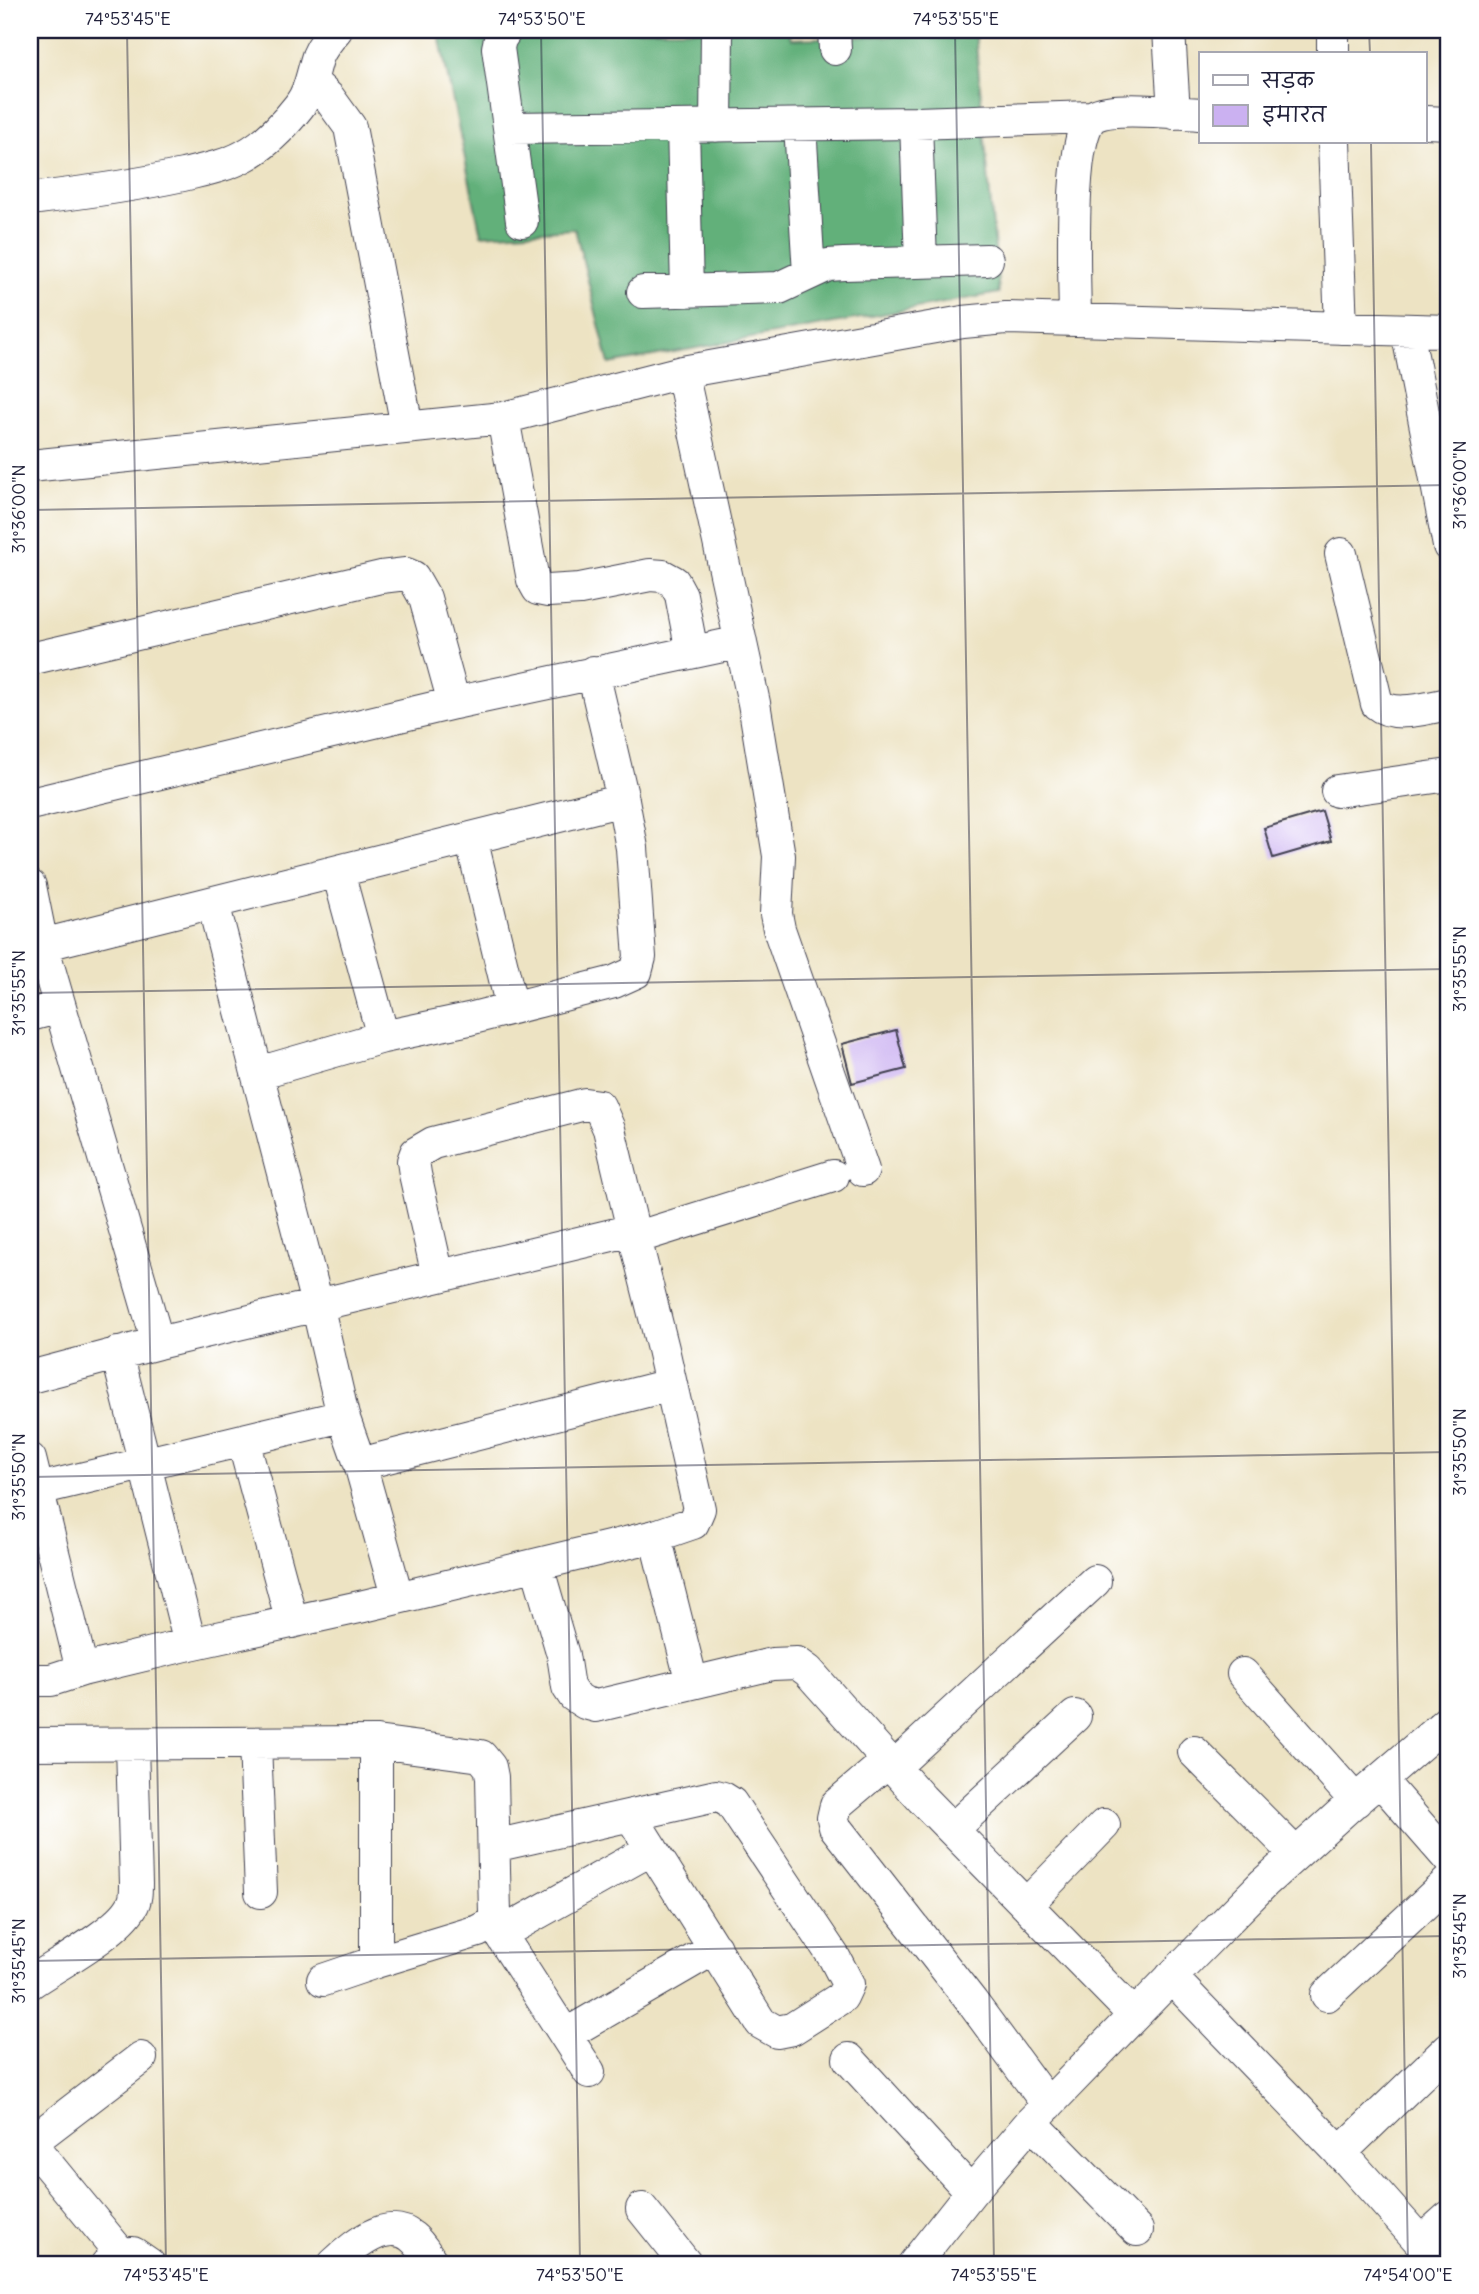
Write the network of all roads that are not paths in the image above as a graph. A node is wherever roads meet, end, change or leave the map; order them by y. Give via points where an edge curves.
1 (336, 30) edge
2 (506, 30) edge
3 (717, 30) edge
4 (1169, 30) edge
5 (1333, 30) edge
6 (1333, 52) edge
7 (312, 82) junction
8 (1187, 113) edge
9 (1091, 117) junction
10 (1426, 122) edge
11 (916, 123) junction
12 (1449, 123) edge
13 (800, 125) junction
14 (683, 126) junction
15 (716, 126) junction
16 (510, 128) junction
17 (1334, 144) edge
18 (30, 199) edge
19 (522, 221) dead end
20 (988, 260) dead end
21 (921, 262) junction
22 (808, 274) junction
23 (687, 291) junction
24 (643, 292) dead end
25 (1075, 320) junction
26 (1341, 328) junction
27 (1407, 330) junction
28 (1449, 331) edge
29 (682, 372) junction
30 (503, 418) junction
31 (407, 427) junction
32 (1440, 451) edge
33 (30, 466) edge
34 (1449, 546) edge
35 (1341, 554) dead end
36 (741, 642) junction
37 (692, 652) junction
38 (30, 659) edge
39 (593, 672) junction
40 (454, 703) junction
41 (1449, 704) edge
42 (1449, 775) edge
43 (1337, 792) dead end
44 (623, 800) junction
45 (30, 804) edge
46 (471, 838) junction
47 (338, 872) junction
48 (30, 886) edge
49 (213, 903) junction
50 (42, 945) junction
51 (60, 1007) junction
52 (512, 1007) junction
53 (30, 1016) edge
54 (383, 1037) junction
55 (258, 1073) junction
56 (634, 1234) junction
57 (438, 1276) junction
58 (317, 1304) junction
59 (158, 1342) junction
60 (117, 1353) junction
61 (30, 1377) edge
62 (670, 1385) junction
63 (342, 1416) junction
64 (243, 1440) junction
65 (30, 1459) edge
66 (144, 1463) junction
67 (360, 1464) junction
68 (34, 1490) edge
69 (655, 1536) junction
70 (537, 1566) junction
71 (1095, 1581) dead end
72 (397, 1596) junction
73 (292, 1622) junction
74 (190, 1644) junction
75 (82, 1670) junction
76 (1243, 1674) dead end
77 (30, 1680) edge
78 (692, 1683) junction
79 (1074, 1716) dead end
80 (1449, 1720) edge
81 (376, 1742) junction
82 (255, 1743) junction
83 (30, 1744) edge
84 (132, 1745) junction
85 (1194, 1752) dead end
86 (891, 1764) junction
87 (1381, 1781) junction
88 (1356, 1801) junction
89 (631, 1816) junction
90 (1104, 1825) dead end
91 (953, 1829) junction
92 (494, 1846) junction
93 (652, 1849) junction
94 (1296, 1854) junction
95 (1449, 1859) edge
96 (1449, 1881) edge
97 (261, 1892) dead end
98 (1026, 1905) junction
99 (496, 1929) junction
100 (715, 1948) junction
101 (376, 1962) junction
102 (1171, 1977) junction
103 (323, 1980) dead end
104 (30, 1983) edge
105 (1327, 1995) dead end
106 (1134, 2015) junction
107 (565, 2035) junction
108 (1449, 2048) edge
109 (141, 2058) dead end
110 (849, 2059) dead end
111 (589, 2072) dead end
112 (1039, 2114) junction
113 (30, 2143) edge
114 (1340, 2153) junction
115 (971, 2192) junction
116 (642, 2209) dead end
117 (1449, 2217) edge
118 (1137, 2230) dead end
119 (1431, 2253) edge
120 (126, 2261) edge
121 (334, 2264) edge
122 (433, 2264) edge
123 (686, 2264) edge
124 (914, 2264) edge

1 - 7 street via 321,51
2 - 16 street via 498,48
3 - 15 street
4 - 8 street
5 - 6 street
7 - 18 street via 292,113 262,145 243,157 167,179
7 - 31 street via 350,127
8 - 9 street via 1115,111
9 - 11 street
9 - 25 street via 1082,134 1076,166
10 - 12 street
11 - 13 street
11 - 21 street
13 - 15 street
13 - 22 street
14 - 15 street
14 - 16 street
14 - 23 street
16 - 19 street
17 - 26 street
20 - 21 street
21 - 22 street via 828,265
22 - 23 street via 779,288
23 - 24 street
25 - 26 street
25 - 29 street via 964,322
26 - 27 street
27 - 28 street
27 - 32 street
29 - 30 street
29 - 36 street
30 - 31 street
30 - 37 street via 538,589 580,589 663,576 674,582 681,595
31 - 33 street
32 - 34 street
35 - 41 street via 1377,704 1394,711
36 - 37 street
36 - 56 street via 779,856 776,915 848,1173
37 - 39 street
38 - 40 street via 406,574 414,577 425,598
39 - 40 street
39 - 44 street
40 - 45 street
42 - 43 street
44 - 46 street
44 - 52 street via 636,894 640,957 636,972 614,982
46 - 47 street
46 - 52 street
47 - 49 street
47 - 54 street
48 - 50 street
49 - 50 street
49 - 55 street
50 - 51 street
51 - 53 street
51 - 59 street
52 - 54 street
54 - 55 street
55 - 58 street
56 - 57 street
56 - 57 street via 609,1129 599,1106 585,1104 433,1143 416,1153 415,1174
56 - 62 street
57 - 58 street
58 - 59 street
58 - 63 street
59 - 60 street
60 - 61 street
60 - 66 street
62 - 67 street
62 - 69 street via 699,1509 693,1523
63 - 64 street
63 - 67 street
64 - 66 street
64 - 73 street
65 - 68 street
66 - 68 street
66 - 74 street
67 - 72 street
68 - 75 street
69 - 70 street
69 - 78 street
70 - 72 street
70 - 78 street via 574,1696 596,1706
71 - 86 street
72 - 73 street
73 - 74 street
74 - 75 street
75 - 77 street via 51,1680
76 - 88 street
78 - 86 street via 772,1664 797,1663
79 - 91 street
80 - 87 street
81 - 82 street
81 - 92 street via 470,1753 485,1759 492,1777
81 - 101 street
82 - 84 street
82 - 97 street
83 - 84 street
84 - 104 street via 134,1904 111,1929
85 - 94 street
86 - 91 street
86 - 112 street via 836,1805 835,1827 972,2002
87 - 88 street
87 - 95 street
88 - 94 street
89 - 92 street
89 - 93 street
89 - 100 street via 716,1796 731,1803 834,1957 848,1984 846,1991 792,2029 777,2032 761,2023
90 - 98 street
91 - 98 street
92 - 99 street
93 - 99 street
93 - 100 street
94 - 102 street
96 - 105 street
98 - 106 street
99 - 101 street
99 - 107 street
100 - 107 street
101 - 103 street
102 - 106 street
102 - 114 street
106 - 112 street
107 - 111 street
108 - 114 street
109 - 113 street
110 - 115 street
112 - 115 street
112 - 118 street
113 - 120 street
114 - 119 street
115 - 124 street
116 - 123 street
117 - 119 street
121 - 122 street via 376,2232 411,2235

